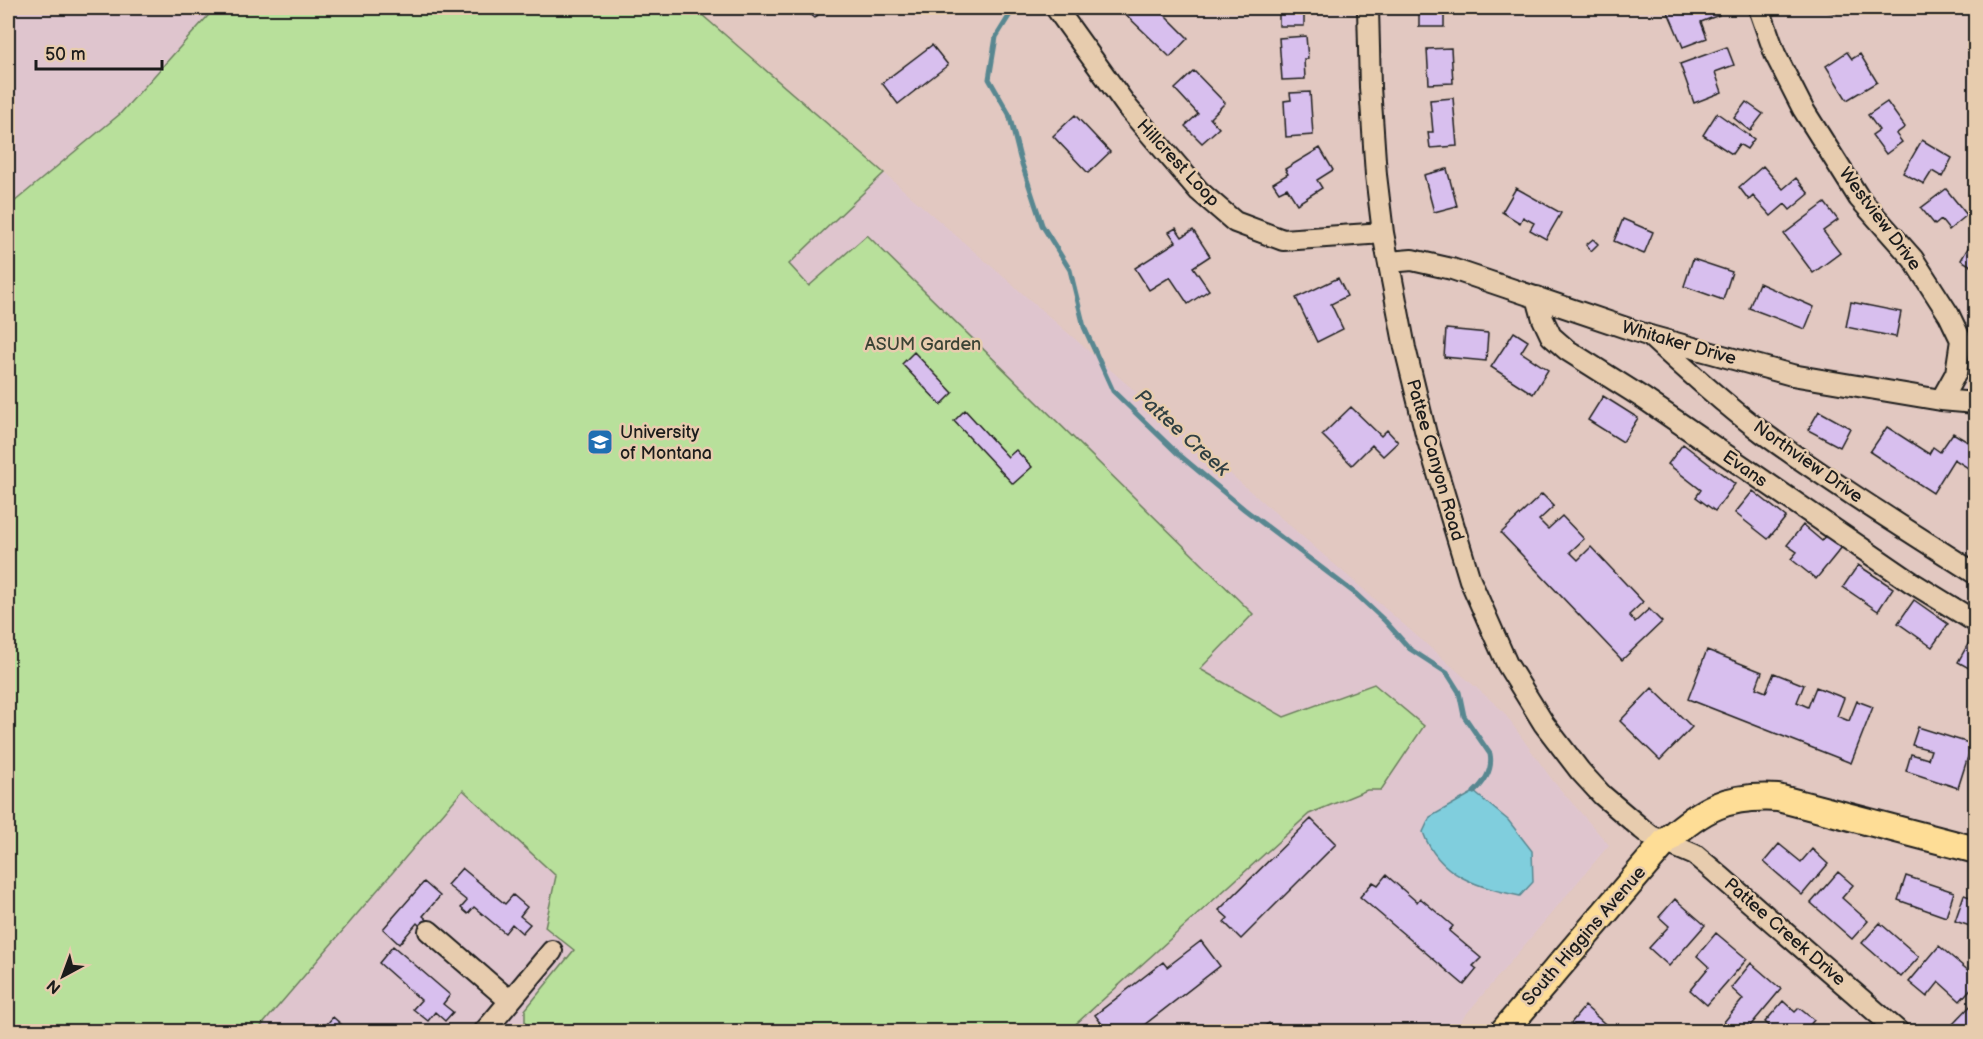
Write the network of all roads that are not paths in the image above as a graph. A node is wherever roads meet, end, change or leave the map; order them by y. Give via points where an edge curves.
1 (1056, 8) edge
2 (1368, 8) edge
3 (1759, 8) edge
4 (1383, 233) junction
5 (1389, 262) junction
6 (1537, 297) junction
7 (1650, 336) junction
8 (1941, 400) junction
9 (1976, 403) edge
10 (1976, 574) edge
11 (1976, 622) edge
12 (1666, 841) junction
13 (1976, 850) edge
14 (429, 931) dead end
15 (552, 951) dead end
16 (510, 1000) junction
17 (484, 1032) edge
18 (1503, 1032) edge
19 (1899, 1032) edge

1 - 4 street, Hillcrest Loop via 1128,108 1199,191 1235,222 1282,240
2 - 4 street, Pattee Canyon Road via 1370,87
3 - 8 street, Westview Drive via 1775,54 1803,109 1859,198 1912,259 1961,340 1956,373
4 - 5 street, Pattee Canyon Road
5 - 6 street, Whitaker Drive via 1426,262
5 - 12 street, Pattee Canyon Road via 1426,434 1470,580 1508,664 1544,724 1580,771 1642,829
6 - 7 street, Whitaker Drive
6 - 11 street, Evans via 1542,320 1551,336 1567,350
7 - 8 street, Whitaker Drive via 1792,375
7 - 10 street, Northview Drive via 1762,432
8 - 9 street, Whitaker Drive
12 - 13 main road, South Higgins Avenue via 1710,808 1761,797 1791,801
12 - 18 main road, South Higgins Avenue
12 - 19 street, Pattee Creek Drive via 1695,855
14 - 16 street
15 - 16 street
16 - 17 street

